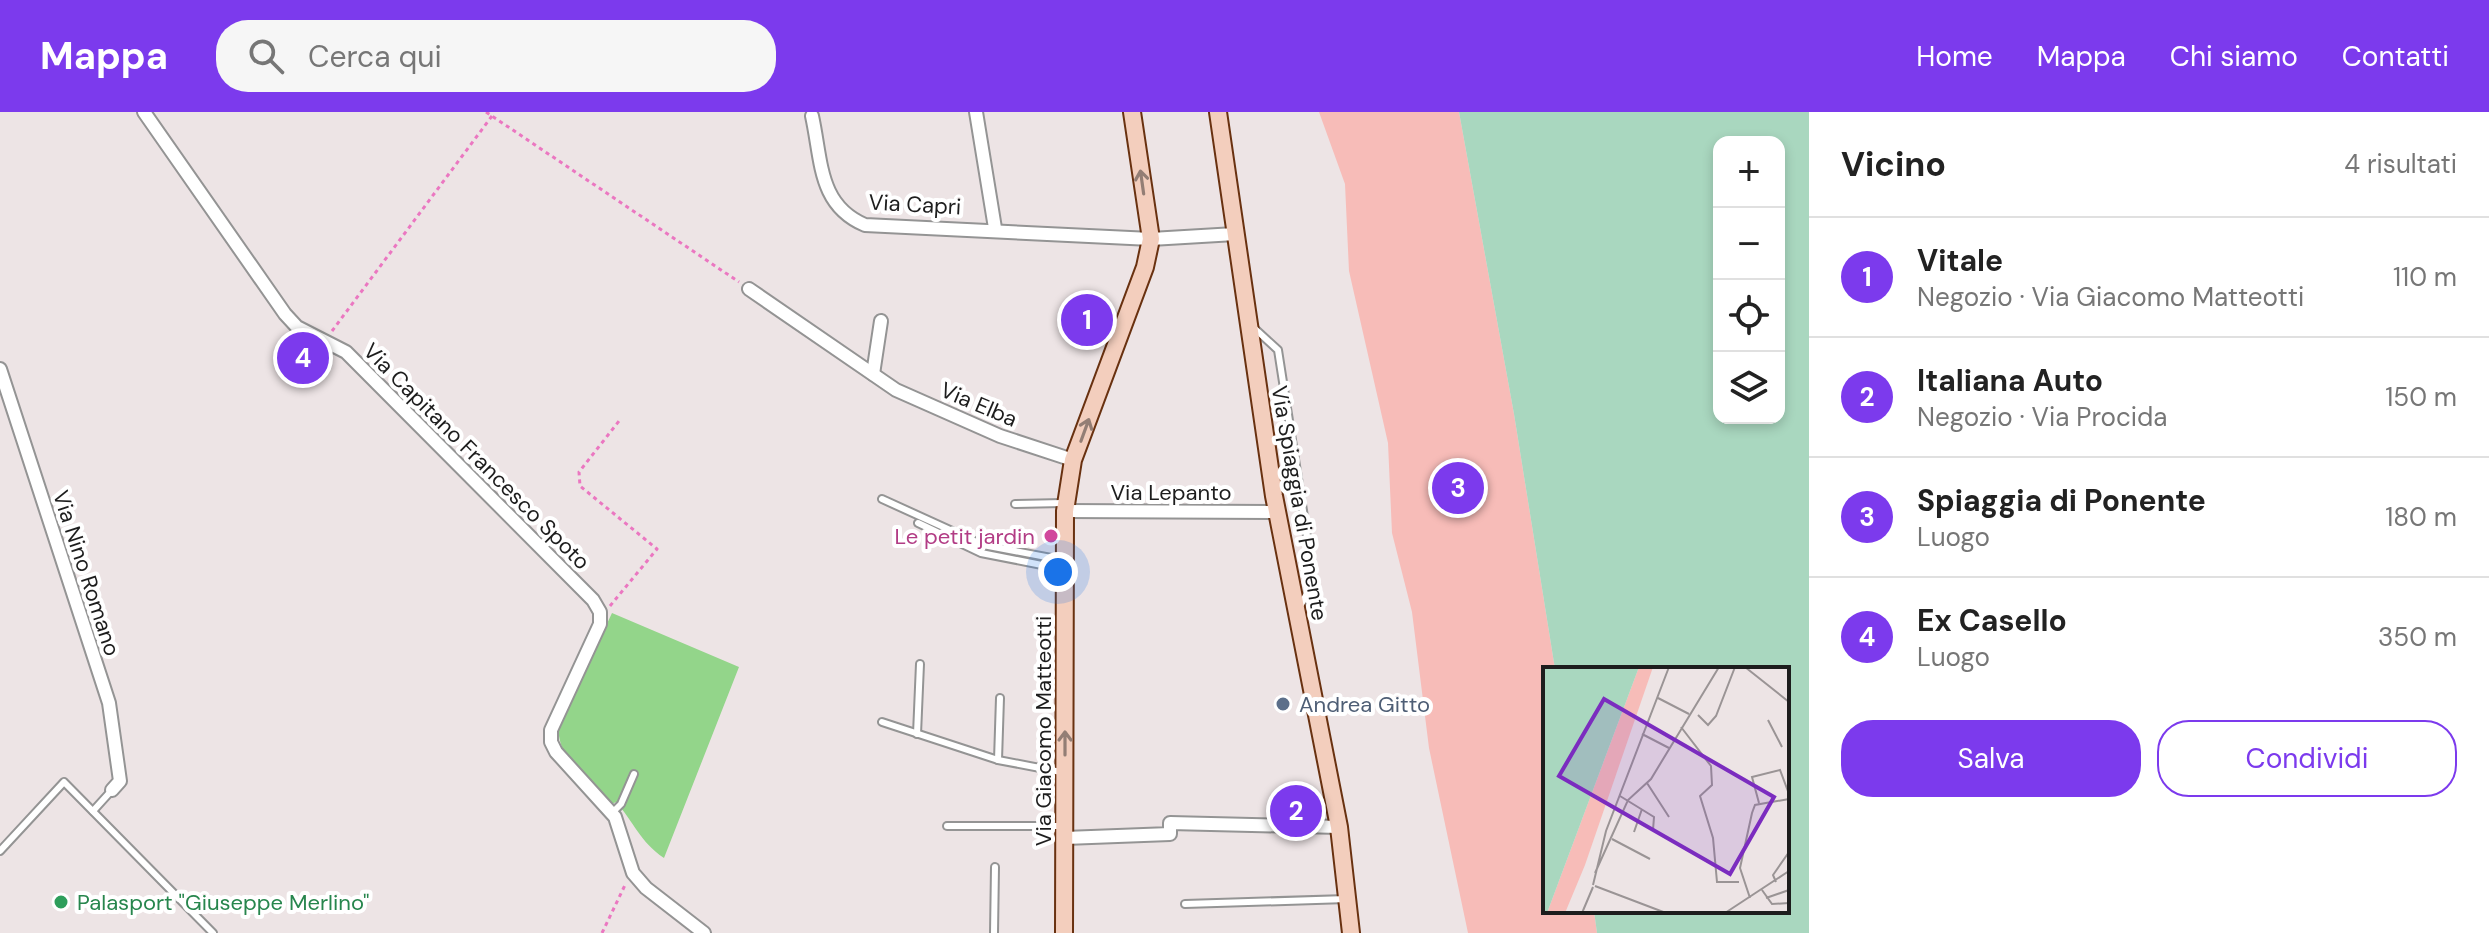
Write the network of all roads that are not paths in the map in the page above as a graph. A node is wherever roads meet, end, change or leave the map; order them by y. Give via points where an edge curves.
1 (144, 112) edge
2 (976, 112) edge
3 (1132, 112) edge
4 (1218, 112) edge
5 (812, 116) dead end
6 (995, 228) junction
7 (1235, 234) junction
8 (1151, 239) junction
9 (749, 289) road end
10 (881, 321) dead end
11 (1248, 323) junction
12 (0, 369) edge
13 (873, 374) junction
14 (1073, 460) junction
15 (882, 499) dead end
16 (1015, 504) dead end
17 (1066, 507) junction
18 (1277, 512) junction
19 (918, 523) dead end
20 (1065, 565) junction
21 (1296, 611) junction
22 (920, 664) dead end
23 (1000, 698) dead end
24 (882, 722) dead end
25 (917, 734) junction
26 (998, 760) junction
27 (1065, 772) junction
28 (634, 774) dead end
29 (112, 790) joint
30 (93, 811) junction
31 (612, 813) junction
32 (947, 826) dead end
33 (1339, 827) junction
34 (1065, 832) junction
35 (0, 851) edge
36 (995, 867) dead end
37 (1347, 899) junction
38 (1185, 904) dead end
39 (213, 933) edge
40 (704, 933) edge
41 (994, 933) edge
42 (1064, 933) edge
43 (1351, 933) edge

1 - 31 street, Via Capitano Francesco Spoto via 285,314 297,327 346,352 593,600 600,624 551,730 551,742
2 - 6 street, Via Capri
8 -> 3 street, Via Giacomo Matteotti
4 - 7 street, Via Spiaggia di Ponente
5 - 6 street, Via Capri via 828,193 846,217 865,225
6 - 8 street, Via Capri
7 - 8 street, Via Capri
7 - 11 street, Via Spiaggia di Ponente
14 -> 8 street, Via Giacomo Matteotti
9 - 13 street, Via Elba
10 - 13 street
11 - 18 street, Via Spiaggia di Ponente
11 - 21 lane via 1278,350 1314,581
12 - 29 street, Via Nino Romano via 109,703 120,781
13 - 14 street, Via Elba via 896,390 1000,436
14 - 17 street, Via Giacomo Matteotti
15 - 20 lane via 983,545
16 - 17 lane
17 - 18 street, Via Lepanto
17 - 20 street, Via Giacomo Matteotti
18 - 21 street, Via Spiaggia di Ponente
19 - 20 lane via 981,553
27 -> 20 street, Via Giacomo Matteotti
21 - 33 street, Via Spiaggia di Ponente
22 - 25 lane
23 - 26 lane
24 - 25 lane
25 - 26 lane
26 - 27 lane
27 - 34 street, Via Giacomo Matteotti
28 - 31 lane
29 - 30 lane
30 - 35 lane via 64,782
30 - 39 lane
31 - 40 street via 633,873
32 - 34 lane
33 - 34 street via 1170,823 1170,834
33 - 37 street, Via Spiaggia di Ponente
34 - 42 street, Via Giacomo Matteotti
36 - 41 lane
37 - 38 lane
37 - 43 street, Via Spiaggia di Ponente

